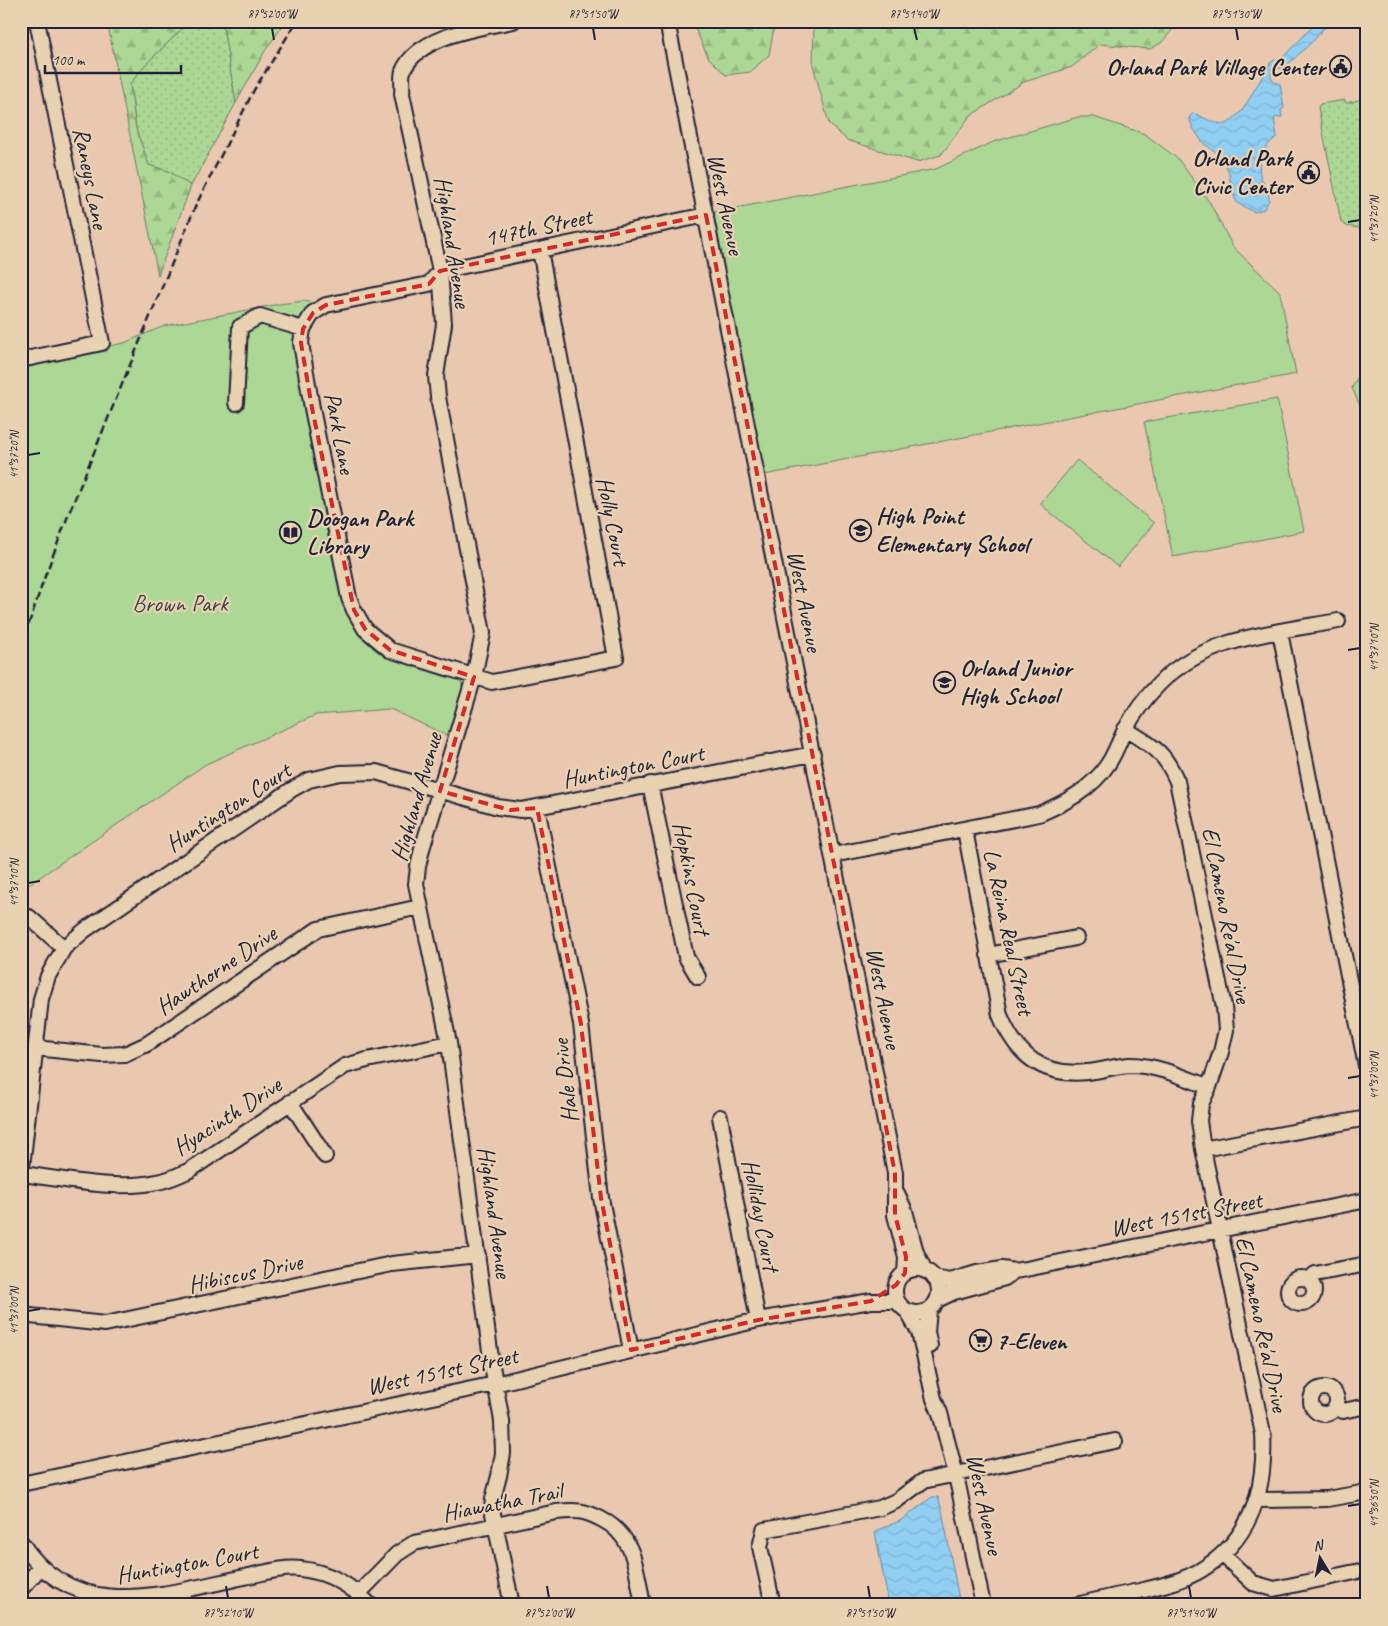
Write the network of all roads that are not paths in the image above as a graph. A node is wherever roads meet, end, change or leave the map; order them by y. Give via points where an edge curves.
1 (37, 21) edge
2 (513, 21) edge
3 (667, 21) edge
4 (706, 215) junction
5 (540, 250) junction
6 (440, 271) junction
7 (303, 329) junction
8 (21, 360) edge
9 (236, 403) dead end
10 (1338, 621) dead end
11 (1280, 632) junction
12 (474, 678) junction
13 (1125, 729) junction
14 (813, 754) junction
15 (650, 784) junction
16 (440, 791) junction
17 (537, 808) junction
18 (965, 830) junction
19 (833, 855) junction
20 (420, 907) junction
21 (29, 917) dead end
22 (1076, 938) dead end
23 (64, 948) junction
24 (988, 955) junction
25 (698, 977) dead end
26 (449, 1043) junction
27 (35, 1048) junction
28 (1367, 1070) edge
29 (1209, 1087) junction
30 (290, 1102) junction
31 (720, 1117) dead end
32 (1367, 1118) edge
33 (1203, 1149) junction
34 (326, 1156) dead end
35 (21, 1175) edge
36 (896, 1190) junction
37 (1367, 1200) edge
38 (1220, 1230) junction
39 (478, 1255) junction
40 (1367, 1264) edge
41 (1014, 1271) junction
42 (905, 1273) junction
43 (930, 1275) junction
44 (1309, 1280) dead end
45 (896, 1285) junction
46 (871, 1301) junction
47 (897, 1301) junction
48 (933, 1305) junction
49 (907, 1311) junction
50 (21, 1315) edge
51 (758, 1320) junction
52 (630, 1350) junction
53 (495, 1384) junction
54 (1336, 1406) dead end
55 (1367, 1406) edge
56 (940, 1413) junction
57 (1115, 1441) dead end
58 (956, 1475) junction
59 (21, 1484) edge
60 (1367, 1492) edge
61 (1256, 1500) junction
62 (495, 1526) junction
63 (21, 1542) edge
64 (1223, 1554) junction
65 (41, 1567) junction
66 (1355, 1572) dead end
67 (21, 1589) edge
68 (359, 1593) junction
69 (1093, 1603) edge
70 (370, 1605) edge
71 (512, 1605) edge
72 (643, 1605) edge
73 (773, 1605) edge
74 (983, 1605) edge
75 (1076, 1605) edge

1 - 8 street, Raneys Lane via 102,343
2 - 6 street, Highland Avenue via 435,41 415,55 403,72 402,94
3 - 4 street, West Avenue
4 - 5 street, 147th Street
4 - 14 street, West Avenue
5 - 6 street, 147th Street
5 - 12 street, Holly Court via 616,658 492,682
6 - 7 street, 147th Street via 430,284 326,305 313,313
6 - 12 street, Highland Avenue via 444,324 436,376 483,633
7 - 9 street via 260,316 240,326
7 - 12 street, Park Lane via 301,344 312,408 345,580 354,610 365,628 390,650
10 - 11 street
11 - 13 street via 1244,639 1184,663 1141,704
11 - 28 street
12 - 16 street, Highland Avenue
13 - 18 street via 1108,764 1083,791 1062,805 1039,814
13 - 29 street, El Cameno Re'al Drive via 1158,749 1177,781 1224,1007 1226,1030 1222,1052
14 - 15 street, Huntington Court
14 - 19 street, West Avenue
15 - 17 street, Huntington Court
15 - 25 street, Hopkins Court via 686,957
16 - 17 street, Huntington Court via 510,810
16 - 20 street, Highland Avenue via 418,867 416,884
16 - 23 street, Huntington Court via 376,772 340,773 309,780 85,930
17 - 52 street, Hale Drive via 581,1024 601,1198
18 - 19 street
18 - 24 street, La Reina Real Street
19 - 36 street, West Avenue
20 - 26 street, Highland Avenue
20 - 27 street, Hawthorne Drive via 318,929 147,1044 124,1054
21 - 23 street
22 - 24 street
23 - 27 street, Huntington Court via 48,976 41,999
24 - 29 street, La Reina Real Street via 1000,1015 1008,1034 1016,1047 1050,1071 1087,1072 1127,1065 1149,1067
26 - 30 street, Hyacinth Drive via 345,1066
26 - 39 street, Highland Avenue
27 - 35 street, Huntington Court
29 - 33 street, El Cameno Re'al Drive via 1201,1104 1199,1122
30 - 34 street
30 - 35 street, Hyacinth Drive via 190,1170 158,1182 132,1186
31 - 51 street, Holliday Court
32 - 33 street
33 - 38 street, El Cameno Re'al Drive
36 - 42 street, West Avenue via 896,1215 906,1257
36 - 43 street, West Avenue via 916,1252
37 - 38 street, West 151st Street
38 - 41 street, West 151st Street
38 - 61 street, El Cameno Re'al Drive via 1263,1434 1262,1480
39 - 50 street, Hibiscus Drive via 392,1264 113,1323 92,1324
39 - 53 street, Highland Avenue
40 - 44 street via 1315,1274
41 - 43 street, West 151st Street via 1002,1268 950,1281
41 - 48 street, West 151st Street via 1005,1278 963,1289
42 - 43 street via 918,1270
42 - 45 street
43 - 48 street via 938,1289
45 - 46 street, West 151st Street
45 - 47 street
46 - 47 street, West 151st Street
46 - 51 street, West 151st Street
47 - 49 street
48 - 49 street via 922,1313
48 - 56 street, West Avenue via 927,1332 941,1398
49 - 56 street, West Avenue via 918,1332
51 - 52 street, West 151st Street
52 - 53 street, West 151st Street
53 - 59 street, West 151st Street
53 - 62 street, Highland Avenue via 503,1436 501,1469 493,1499
54 - 55 street via 1343,1411
56 - 58 street, West Avenue
57 - 58 street
58 - 73 street via 923,1481 896,1501 880,1508 764,1530 760,1547
58 - 74 street, West Avenue
60 - 61 street via 1327,1499
61 - 64 street, El Cameno Re'al Drive via 1237,1539
62 - 68 street, Hiawatha Trail via 414,1543 397,1554
62 - 71 street, Highland Avenue
62 - 72 street, Hiawatha Trail via 575,1510 610,1523 624,1536 633,1554
63 - 65 street, Huntington Court
64 - 66 street via 1253,1583 1274,1589
64 - 69 street, El Cameno Re'al Drive via 1201,1571 1184,1578
65 - 67 street
65 - 68 street, Huntington Court via 77,1591 105,1598 135,1599 272,1571 300,1569 337,1579
68 - 70 street, Huntington Court
69 - 75 street, El Cameno Re'al Drive

